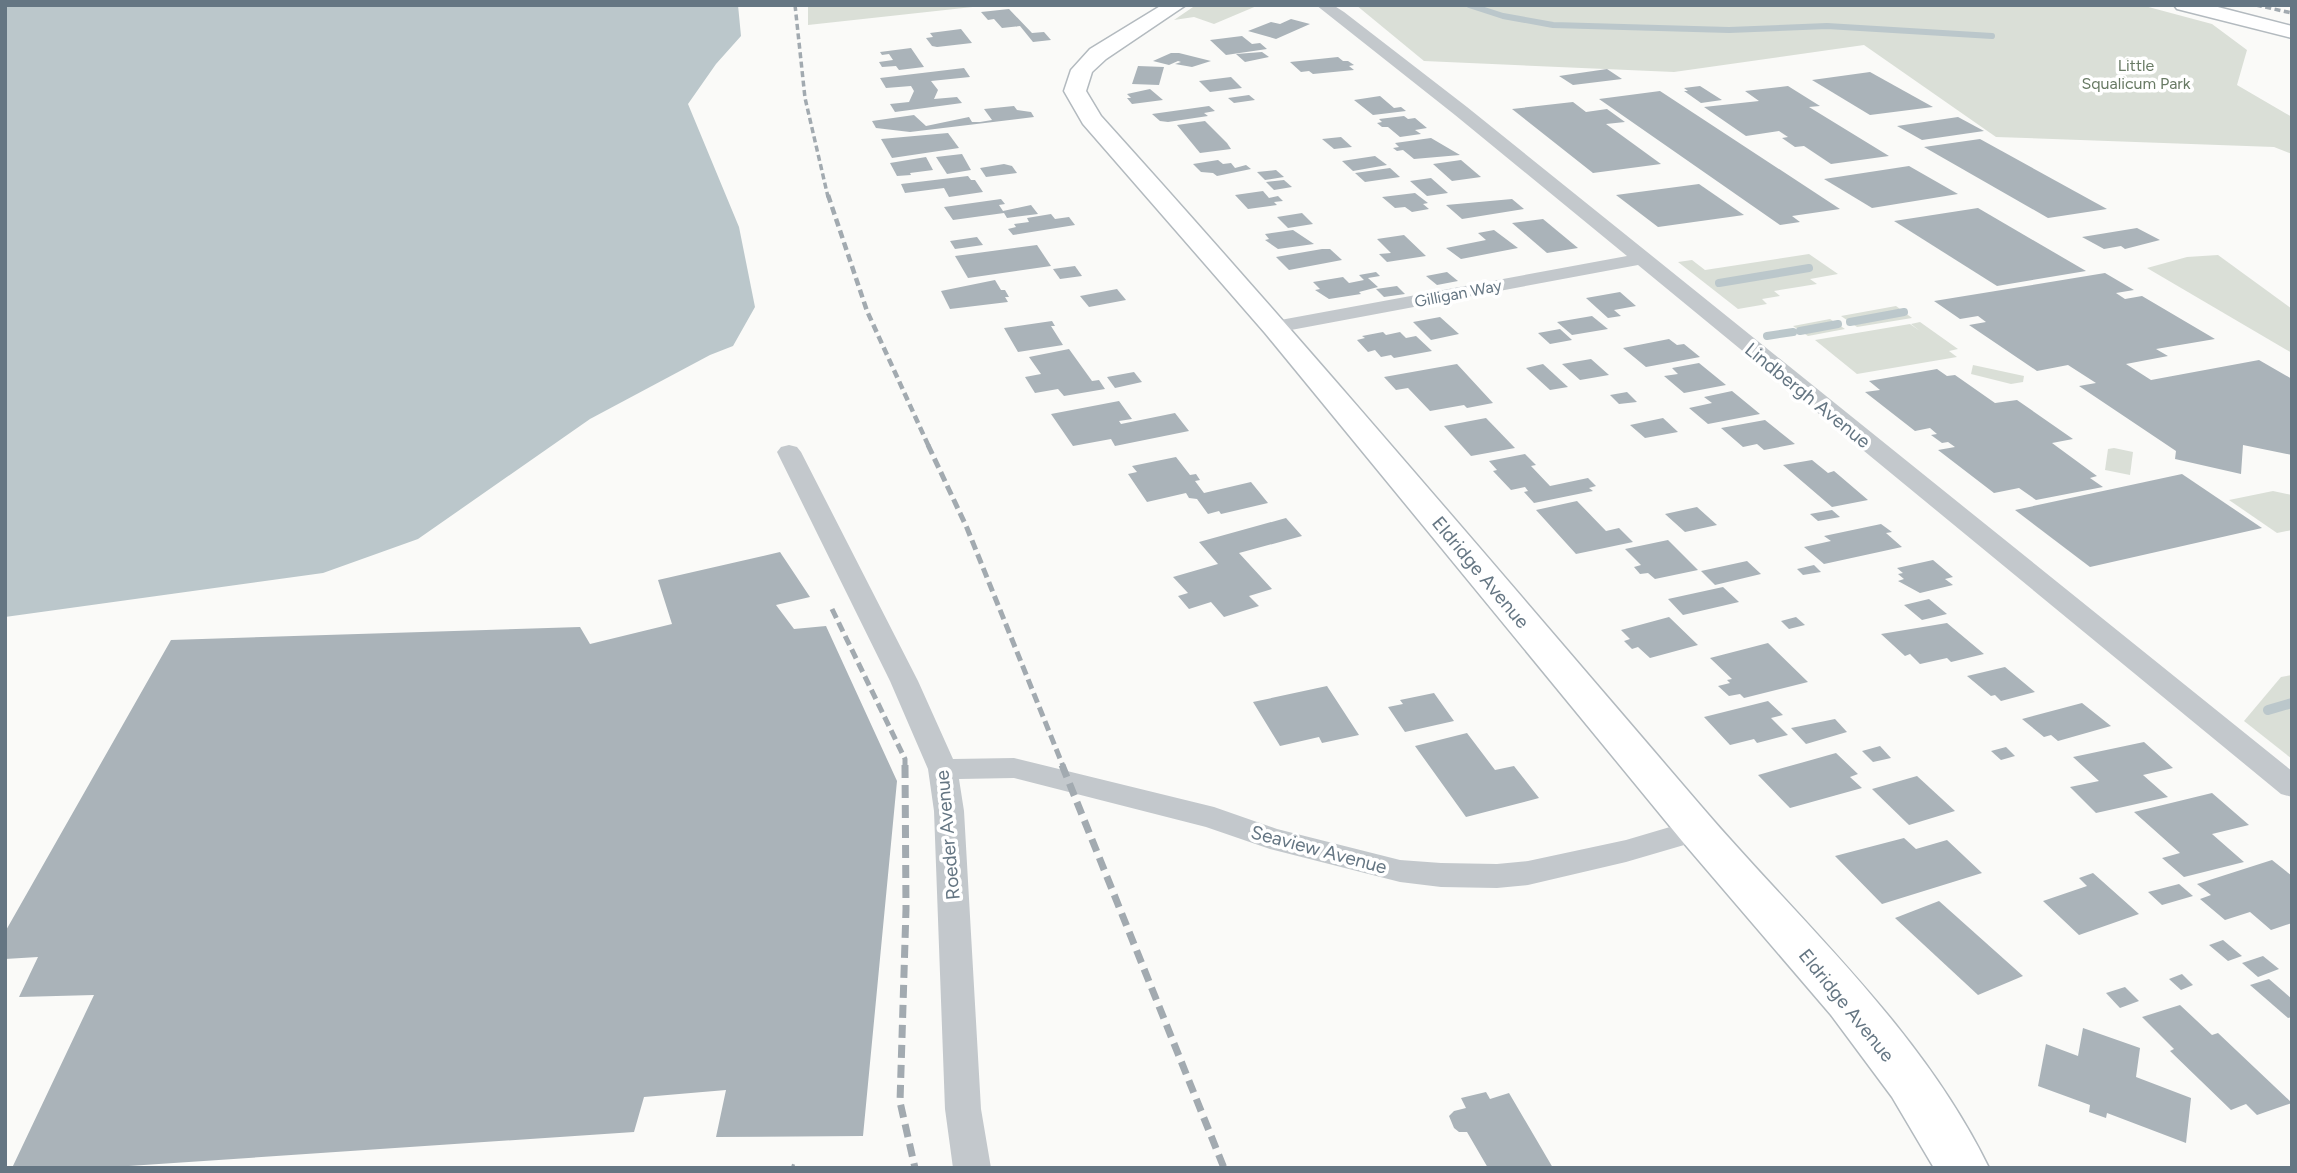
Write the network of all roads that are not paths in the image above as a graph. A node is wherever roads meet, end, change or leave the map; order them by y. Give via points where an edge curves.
1 (1176, 5) edge
2 (1323, 5) edge
3 (2184, 5) edge
4 (2292, 32) edge
5 (1640, 259) junction
6 (1275, 327) junction
7 (789, 452) dead end
8 (943, 769) junction
9 (2292, 787) edge
10 (1697, 830) junction
11 (972, 1168) edge
12 (1962, 1168) edge

1 - 6 main road, Eldridge Avenue via 1098,54 1082,70 1075,91 1091,119
2 - 5 street, Lindbergh Avenue via 1461,111
3 - 4 main road
5 - 6 street, Gilligan Way
5 - 9 street, Lindbergh Avenue
6 - 10 main road, Eldridge Avenue
7 - 8 street, Roeder Avenue
8 - 10 street, Seaview Avenue via 1014,768 1400,871 1441,875 1528,873
8 - 11 street, Roeder Avenue via 963,1109
10 - 12 main road, Eldridge Avenue via 1848,1002 1909,1082

